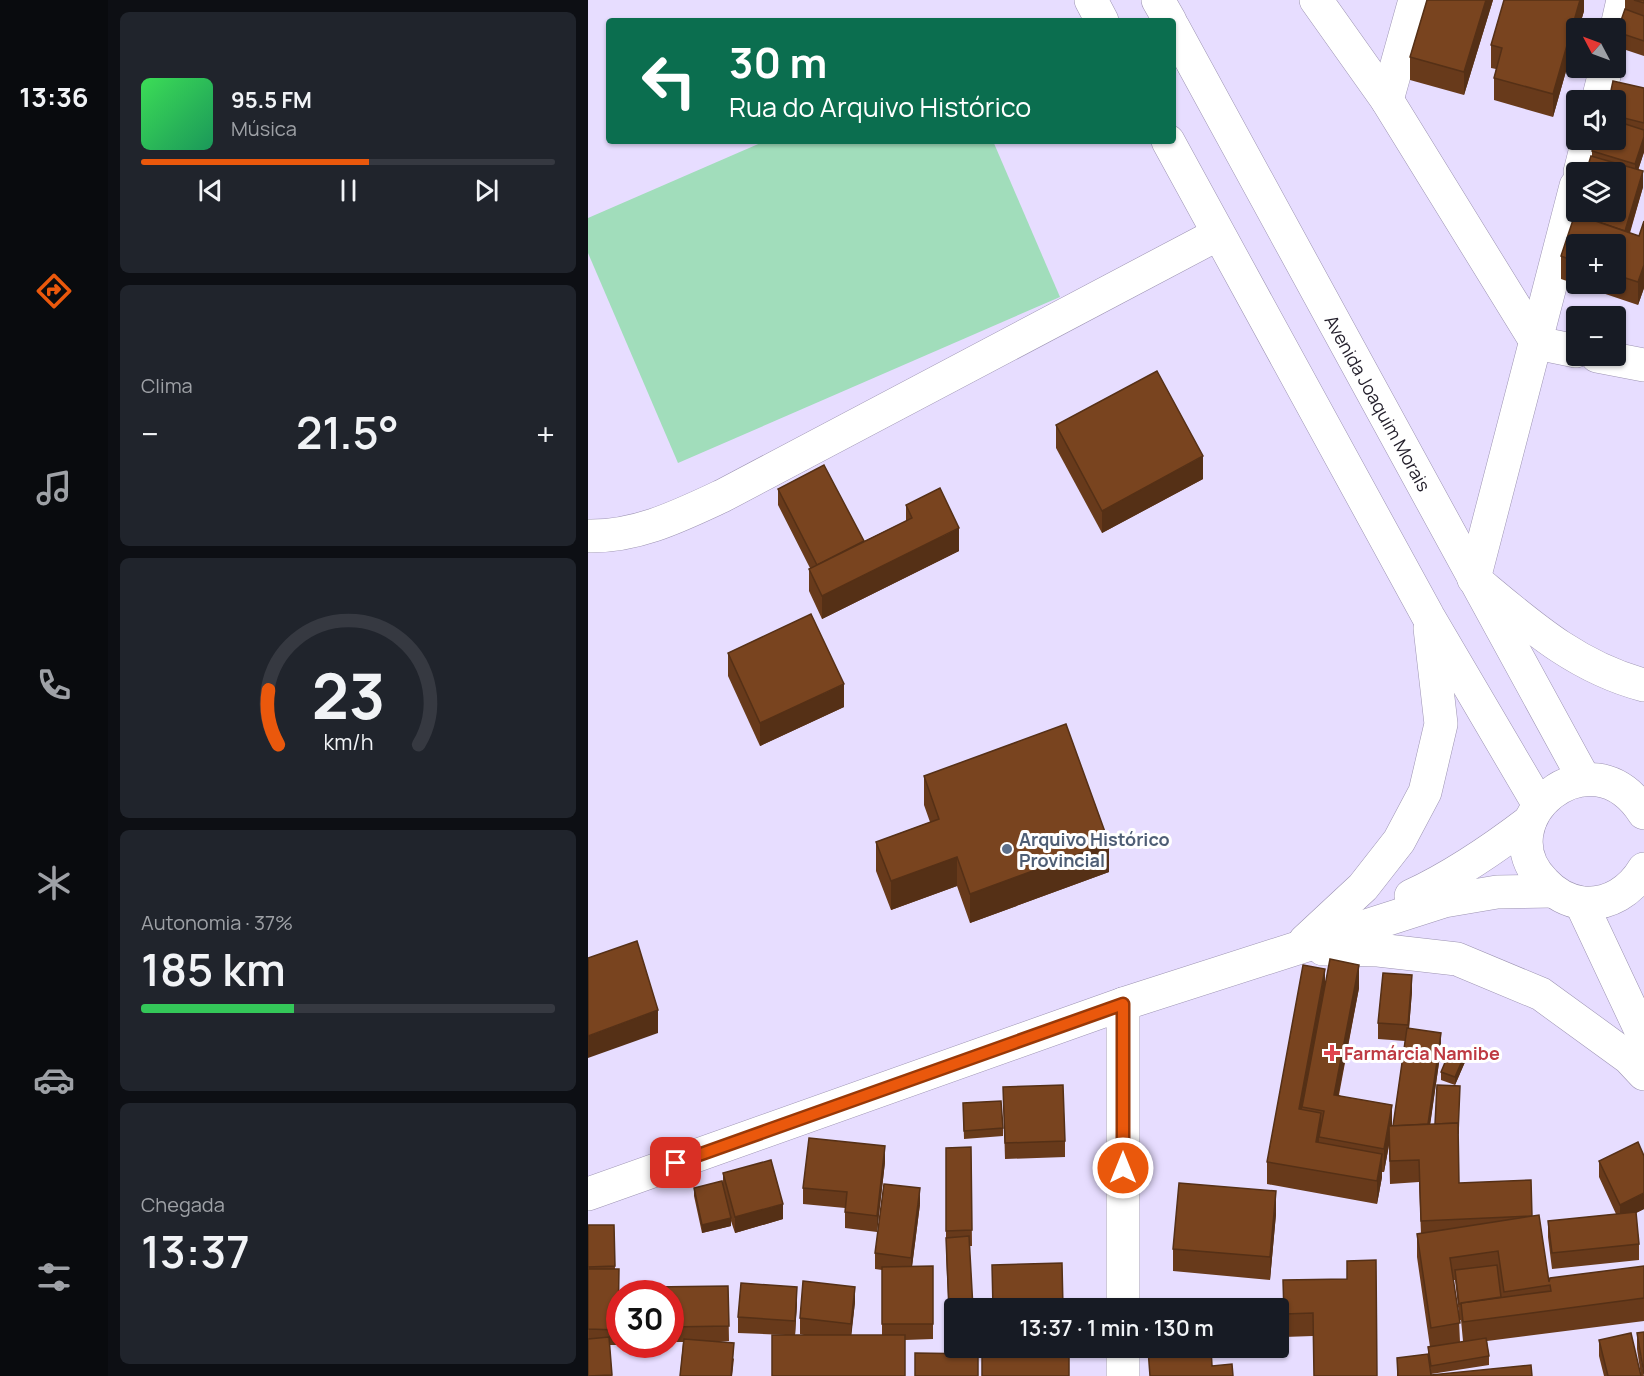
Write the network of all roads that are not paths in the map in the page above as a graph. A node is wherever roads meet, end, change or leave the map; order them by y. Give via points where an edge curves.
1 (1091, 0) edge
2 (1158, 0) edge
3 (1316, 0) edge
4 (1415, 0) edge
5 (1623, 0) edge
6 (1100, 18) edge
7 (1168, 18) edge
8 (1619, 18) edge
9 (1176, 33) edge
10 (1387, 100) junction
11 (1170, 144) edge
12 (1567, 222) edge
13 (1218, 234) junction
14 (1537, 343) junction
15 (1566, 349) edge
16 (1626, 362) edge
17 (1644, 365) edge
18 (588, 536) edge
19 (1474, 579) junction
20 (1428, 616) junction
21 (1644, 685) edge
22 (1584, 779) junction
23 (1632, 781) edge
24 (1534, 813) junction
25 (1644, 813) edge
26 (1642, 879) edge
27 (1566, 897) junction
28 (1298, 948) junction
29 (1123, 1004) junction
30 (1644, 1037) edge
31 (1644, 1074) edge
32 (588, 1194) edge
33 (1123, 1298) edge
34 (1123, 1358) edge
35 (1123, 1376) edge

1 - 6 street
2 - 7 street
3 - 10 street
4 - 10 street
5 - 8 street
9 - 19 street, Avenida Joaquim Morais
10 - 14 street
11 - 13 street
12 - 14 street
13 - 18 street via 722,496 665,522 614,537
13 - 20 street
14 - 15 street
14 - 19 street
16 - 17 street
19 - 21 street via 1552,643 1620,679
19 - 22 street, Avenida Joaquim Morais
20 - 24 street
20 - 28 street via 1442,724 1425,792 1399,842 1363,887
22 - 23 street
22 - 24 street via 1559,788
23 - 25 street via 1635,800
24 - 27 street via 1527,840 1530,860 1538,877
24 - 28 street via 1486,854 1442,882
26 - 27 street via 1611,899
27 - 28 street via 1497,892 1444,901
27 - 30 street
28 - 29 street
28 - 31 street via 1378,950 1457,959 1541,994 1629,1058
29 - 32 street
29 - 33 street
34 - 35 street

